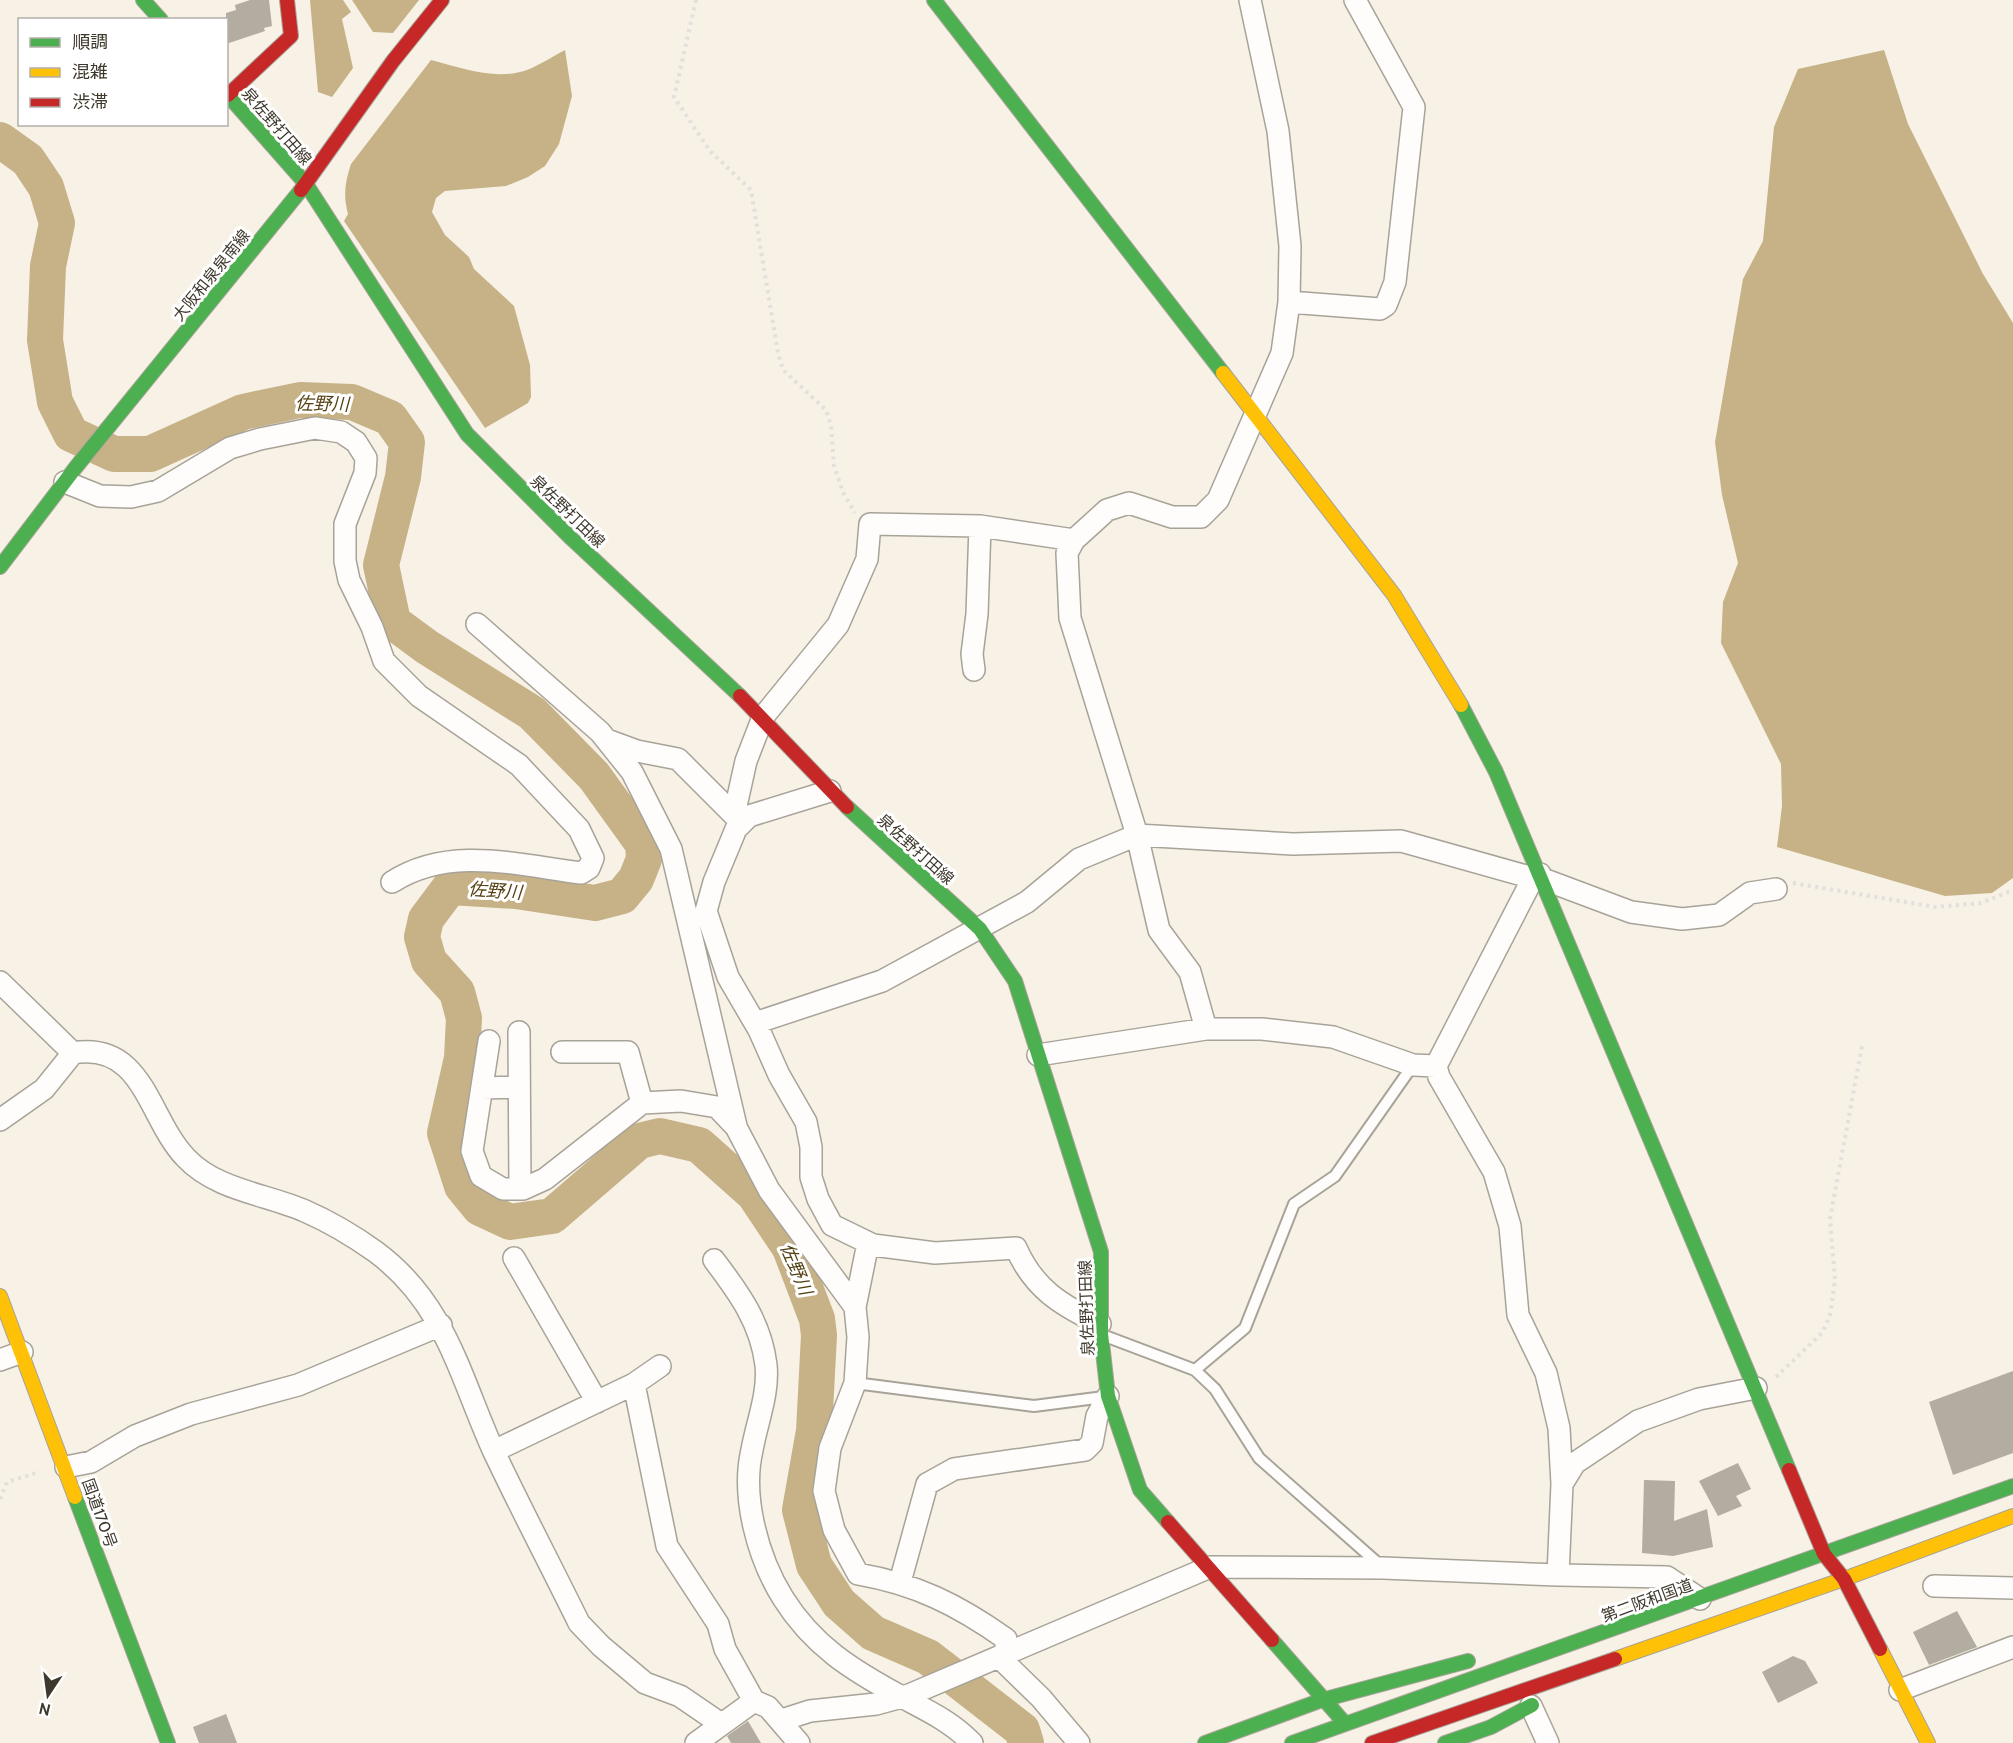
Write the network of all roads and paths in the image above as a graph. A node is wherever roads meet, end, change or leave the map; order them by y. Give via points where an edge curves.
1 (143, 0) edge
2 (287, 0) edge
3 (442, 0) edge
4 (696, 0) edge
5 (934, 0) edge
6 (1250, 0) edge
7 (1354, 0) edge
8 (159, 18) edge
9 (228, 93) edge
10 (228, 95) edge
11 (306, 184) junction
12 (1289, 302) junction
13 (1255, 418) junction
14 (71, 475) junction
15 (870, 524) junction
16 (980, 526) junction
17 (1074, 540) junction
18 (0, 567) edge
19 (477, 624) dead end
20 (974, 670) dead end
21 (763, 717) junction
22 (606, 740) junction
23 (830, 791) junction
24 (738, 819) junction
25 (1137, 835) junction
26 (1539, 877) junction
27 (392, 882) dead end
28 (1776, 889) joint
29 (2013, 890) edge
30 (696, 911) junction
31 (980, 929) junction
32 (0, 982) edge
33 (755, 1023) junction
34 (1206, 1029) junction
35 (519, 1032) dead end
36 (489, 1041) dead end
37 (1862, 1046) dead end
38 (562, 1052) dead end
39 (73, 1053) junction
40 (1038, 1055) junction
41 (1413, 1065) junction
42 (1436, 1066) junction
43 (519, 1087) junction
44 (482, 1088) junction
45 (642, 1103) junction
46 (0, 1120) edge
47 (736, 1126) junction
48 (520, 1189) junction
49 (868, 1243) junction
50 (514, 1258) dead end
51 (714, 1260) dead end
52 (0, 1296) edge
53 (855, 1307) junction
54 (441, 1325) junction
55 (1101, 1329) junction
56 (22, 1352) junction
57 (0, 1360) edge
58 (660, 1366) dead end
59 (1196, 1370) junction
60 (855, 1383) junction
61 (634, 1384) junction
62 (1757, 1390) junction
63 (1107, 1396) junction
64 (597, 1402) junction
65 (494, 1451) junction
66 (66, 1467) junction
67 (1562, 1484) junction
68 (2013, 1486) edge
69 (0, 1499) edge
70 (2013, 1516) edge
71 (1824, 1554) junction
72 (1210, 1567) junction
73 (1383, 1568) junction
74 (1558, 1575) junction
75 (1844, 1579) junction
76 (900, 1582) junction
77 (1934, 1586) dead end
78 (2013, 1588) edge
79 (1700, 1599) junction
80 (1605, 1633) junction
81 (2013, 1647) edge
82 (1635, 1652) junction
83 (998, 1656) junction
84 (1900, 1690) junction
85 (905, 1696) junction
86 (1322, 1700) junction
87 (754, 1701) junction
88 (1541, 1701) junction
89 (782, 1720) junction
90 (721, 1724) junction
91 (1346, 1724) junction
92 (168, 1743) edge
93 (696, 1743) edge
94 (799, 1743) edge
95 (972, 1743) edge
96 (1079, 1743) edge
97 (1205, 1743) edge
98 (1292, 1743) edge
99 (1364, 1743) edge
100 (1372, 1743) edge
101 (1445, 1743) edge
102 (1548, 1743) edge
103 (1928, 1743) edge

1 - 8 main road
2 - 9 main road via 291,36
3 - 11 main road, 大阪和泉泉南線 via 393,61
4 - 15 path via 674,97 710,151 751,190 783,370 826,411 834,466 843,492 854,512
5 - 13 main road
6 - 12 street via 1278,131 1290,246
7 - 12 street via 1414,107 1395,282 1386,305 1380,309
10 - 11 main road, 泉佐野打田線
11 - 14 main road, 大阪和泉泉南線
11 - 21 main road, 泉佐野打田線 via 467,434 572,539
12 - 13 street via 1282,353
13 - 17 street via 1218,500 1201,517 1172,517 1129,502 1107,510
13 - 26 main road via 1400,604 1496,772
14 - 18 main road, 大阪和泉泉南線
14 - 27 street via 100,496 131,497 158,491 230,448 260,439 315,428 341,432 356,442 366,458 365,473 345,524 345,561 348,580 384,661 419,696 519,765 579,828 592,858 590,868 582,873 474,860 442,861 410,870
15 - 16 street
15 - 21 street via 867,559 838,625
16 - 17 street
16 - 20 street
17 - 25 street via 1067,554 1070,618
19 - 22 street
21 - 23 main road, 泉佐野打田線
21 - 24 street via 746,761
22 - 24 street via 678,759
22 - 30 street via 632,772 671,849
23 - 24 street
23 - 31 main road, 泉佐野打田線
24 - 30 street via 714,882
25 - 26 street via 1293,844 1401,841
25 - 31 street via 1079,859 1027,902
25 - 34 street via 1159,930 1190,972
26 - 28 street via 1631,912 1682,919 1719,915 1750,893
26 - 42 street
26 - 62 main road
28 - 29 path via 1789,883 1935,907 1981,903
30 - 33 street
30 - 47 street
31 - 33 street via 882,981
31 - 40 main road, 泉佐野打田線 via 1015,981
32 - 39 street
33 - 49 street via 806,1122 811,1178 818,1199 832,1225
34 - 40 street
34 - 41 street via 1262,1029 1333,1037
35 - 43 street
36 - 44 street
37 - 62 path via 1830,1220 1835,1280 1830,1316 1822,1333 1794,1362
38 - 45 street via 628,1052
39 - 46 street via 44,1089
39 - 54 street via 88,1050 114,1057 133,1071 167,1135 186,1159 213,1179 306,1212 376,1252 424,1298
40 - 55 main road, 泉佐野打田線 via 1101,1252
41 - 42 street
41 - 59 lane via 1335,1176 1294,1204 1245,1328
42 - 67 street via 1494,1172 1510,1226 1518,1315 1546,1372 1559,1428
43 - 44 street
43 - 48 street
44 - 48 street via 472,1151 481,1176 503,1189
45 - 47 street via 681,1101 717,1107
45 - 48 street via 545,1179
47 - 53 street via 769,1190
49 - 53 street
49 - 55 street via 935,1253 1016,1248 1038,1285
50 - 64 street
51 - 85 street via 754,1319 766,1365 766,1388 751,1453 750,1482 757,1542 768,1570 793,1613 837,1660
52 - 56 main road, 国道170号
53 - 60 street
54 - 65 street
54 - 66 street via 298,1385 191,1414 135,1436 91,1462
55 - 59 lane
55 - 63 main road, 泉佐野打田線
56 - 57 street
56 - 66 main road, 国道170号
58 - 61 street
59 - 73 lane via 1215,1389 1259,1458
60 - 63 lane via 1034,1406
60 - 76 street via 830,1448 824,1491 834,1530 858,1574
61 - 64 street
61 - 87 street via 667,1546 718,1624 724,1648
62 - 67 street via 1699,1399 1638,1421 1575,1463
62 - 71 main road
63 - 72 main road, 泉佐野打田線 via 1140,1490
63 - 76 street via 1097,1416 1092,1443 1085,1450 954,1469 927,1484
64 - 65 street
65 - 90 street via 579,1623 645,1683 680,1696
66 - 69 path via 7,1482
66 - 92 main road, 国道170号
67 - 74 street
68 - 71 main road, 第二阪和国道
70 - 75 main road
71 - 75 main road
71 - 79 main road, 第二阪和国道
72 - 73 street
72 - 83 street
72 - 86 main road, 泉佐野打田線
73 - 74 street
74 - 79 street via 1667,1577
75 - 82 main road
75 - 84 main road
76 - 83 street via 937,1596 1006,1639
77 - 78 street
79 - 80 main road, 第二阪和国道
80 - 86 main road via 1485,1657
80 - 91 main road, 第二阪和国道
81 - 84 street
82 - 88 main road
82 - 100 main road
83 - 85 street
83 - 96 street
84 - 103 main road
85 - 89 street via 876,1704 810,1711
85 - 95 street via 941,1717
86 - 91 main road, 泉佐野打田線
86 - 97 main road
87 - 89 street
87 - 90 street
88 - 101 main road via 1491,1727
88 - 102 street
89 - 94 street
90 - 93 street
91 - 98 main road, 第二阪和国道
91 - 99 main road, 泉佐野打田線

